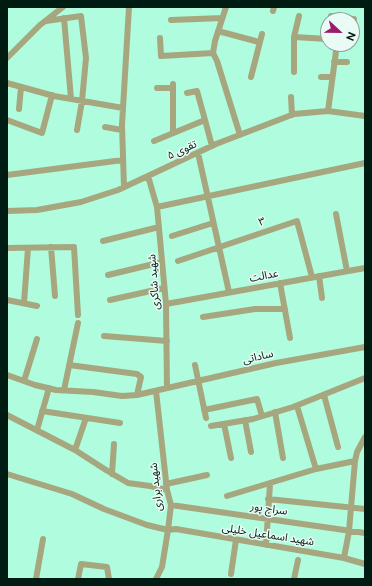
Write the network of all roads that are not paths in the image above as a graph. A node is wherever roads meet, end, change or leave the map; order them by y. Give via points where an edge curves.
1 (63, 7) edge
2 (129, 7) edge
3 (226, 7) edge
4 (299, 16) dead end
5 (64, 18) junction
6 (222, 18) junction
7 (171, 20) dead end
8 (46, 21) junction
9 (218, 31) junction
10 (262, 34) dead end
11 (294, 37) junction
12 (160, 38) dead end
13 (320, 39) edge
14 (259, 42) junction
15 (336, 52) edge
16 (213, 53) junction
17 (7, 58) edge
18 (334, 62) junction
19 (347, 62) dead end
20 (294, 72) dead end
21 (251, 77) dead end
22 (322, 77) dead end
23 (332, 77) junction
24 (7, 83) edge
25 (21, 87) junction
26 (157, 88) dead end
27 (187, 93) dead end
28 (52, 95) junction
29 (291, 97) dead end
30 (71, 99) junction
31 (82, 101) junction
32 (123, 108) junction
33 (19, 109) dead end
34 (328, 111) junction
35 (292, 115) junction
36 (365, 116) edge
37 (7, 120) edge
38 (205, 120) junction
39 (105, 127) dead end
40 (77, 130) dead end
41 (122, 130) junction
42 (173, 133) junction
43 (240, 135) junction
44 (154, 141) dead end
45 (212, 146) junction
46 (198, 153) junction
47 (123, 160) junction
48 (365, 163) edge
49 (7, 175) edge
50 (148, 176) junction
51 (124, 187) junction
52 (208, 197) junction
53 (157, 207) junction
54 (7, 211) edge
55 (336, 214) dead end
56 (213, 223) junction
57 (159, 227) junction
58 (172, 236) dead end
59 (103, 241) dead end
60 (218, 247) junction
61 (7, 248) edge
62 (28, 248) junction
63 (51, 248) junction
64 (178, 261) dead end
65 (162, 262) junction
66 (365, 268) edge
67 (347, 271) junction
68 (108, 275) dead end
69 (319, 276) junction
70 (312, 277) junction
71 (280, 283) junction
72 (164, 288) junction
73 (229, 292) junction
74 (55, 296) dead end
75 (322, 298) dead end
76 (7, 300) edge
77 (110, 300) dead end
78 (24, 304) junction
79 (166, 304) junction
80 (37, 306) dead end
81 (285, 309) junction
82 (78, 315) dead end
83 (204, 317) dead end
84 (78, 323) dead end
85 (104, 336) dead end
86 (290, 338) dead end
87 (37, 339) dead end
88 (167, 341) junction
89 (365, 346) edge
90 (69, 365) junction
91 (196, 365) dead end
92 (7, 375) edge
93 (365, 378) edge
94 (24, 381) junction
95 (198, 381) junction
96 (49, 388) junction
97 (167, 388) junction
98 (64, 390) junction
99 (156, 391) junction
100 (137, 395) junction
101 (324, 395) junction
102 (297, 406) junction
103 (204, 410) junction
104 (42, 411) junction
105 (275, 412) junction
106 (7, 415) edge
107 (262, 416) junction
108 (86, 418) junction
109 (206, 418) dead end
110 (245, 420) junction
111 (120, 423) dead end
112 (224, 424) junction
113 (211, 426) dead end
114 (37, 430) junction
115 (365, 437) edge
116 (114, 444) dead end
117 (338, 447) dead end
118 (75, 450) junction
119 (251, 452) dead end
120 (231, 458) dead end
121 (283, 458) dead end
122 (355, 461) junction
123 (316, 469) junction
124 (7, 474) edge
125 (112, 474) junction
126 (207, 475) dead end
127 (270, 484) junction
128 (167, 487) junction
129 (227, 496) dead end
130 (268, 499) junction
131 (171, 505) junction
132 (351, 507) junction
133 (365, 509) edge
134 (268, 519) junction
135 (168, 530) junction
136 (349, 531) junction
137 (365, 533) edge
138 (43, 539) dead end
139 (236, 540) junction
140 (266, 545) junction
141 (344, 558) junction
142 (298, 560) dead end
143 (365, 564) edge
144 (231, 574) dead end
145 (36, 579) edge
146 (78, 579) edge
147 (108, 579) edge
148 (156, 579) edge
149 (294, 579) edge

1 - 8 street
2 - 32 street
3 - 6 street
4 - 11 street
5 - 8 street
5 - 30 street
5 - 31 street via 81,16 86,58
6 - 7 street
6 - 9 street
8 - 17 street
9 - 14 street
9 - 16 street
10 - 14 street
11 - 13 street
11 - 20 street
12 - 16 street via 161,56
14 - 21 street
15 - 18 street
16 - 43 street
18 - 19 street
18 - 23 street
22 - 23 street
23 - 34 street
24 - 25 street
25 - 28 street
25 - 33 street
26 - 42 street via 173,86
27 - 38 street via 197,91
28 - 30 street
28 - 37 street via 42,133
29 - 35 street
30 - 31 street
31 - 32 street
31 - 40 street
32 - 41 street
34 - 35 street, تقوی ۵
34 - 36 street, تقوی ۵
35 - 43 street, تقوی ۵
38 - 42 street
38 - 45 street
39 - 41 street
41 - 47 street
42 - 44 street
43 - 45 street, تقوی ۵
45 - 46 street, تقوی ۵
46 - 50 street, تقوی ۵
46 - 52 street
47 - 49 street
47 - 51 street
48 - 52 street
50 - 51 street, تقوی ۵
50 - 53 street, شهید شاکری
51 - 54 street, تقوی ۵ via 81,202 37,210
52 - 53 street
52 - 56 street
53 - 57 street, شهید شاکری
55 - 67 street
56 - 58 street
56 - 60 street
57 - 59 street
57 - 65 street, شهید شاکری
60 - 64 street, ۳
60 - 70 street, ۳ via 297,221
60 - 73 street
61 - 62 street
62 - 63 street
62 - 78 street
63 - 74 street
63 - 82 street via 74,247
65 - 68 street
65 - 72 street, شهید شاکری
66 - 67 street, عدالت
67 - 69 street, عدالت
69 - 70 street, عدالت
69 - 75 street
70 - 71 street, عدالت
71 - 73 street, عدالت
71 - 81 street
72 - 77 street
72 - 79 street, شهید شاکری
73 - 79 street, عدالت
76 - 78 street
78 - 80 street
79 - 88 street, شهید شاکری
81 - 83 street via 255,309
81 - 86 street
84 - 90 street
85 - 88 street
87 - 94 street
88 - 97 street, شهید شاکری
89 - 95 street, ساداتی
90 - 98 street
90 - 100 street via 138,374 141,377
91 - 95 street
92 - 94 street, ساداتی
93 - 101 street
94 - 96 street, ساداتی
95 - 97 street, ساداتی
95 - 103 street
96 - 98 street, ساداتی
96 - 104 street
97 - 99 street, ساداتی
98 - 100 street, ساداتی via 122,396
99 - 100 street, ساداتی
99 - 128 street, شهید براری
101 - 102 street
101 - 117 street
102 - 105 street
102 - 123 street
103 - 107 street via 257,399
103 - 109 street
104 - 108 street
104 - 114 street
105 - 107 street
105 - 121 street
106 - 114 street
107 - 110 street
108 - 111 street
108 - 118 street
110 - 112 street
110 - 119 street
112 - 113 street
112 - 120 street
114 - 118 street
115 - 122 street
116 - 125 street
118 - 125 street
122 - 123 street
122 - 132 street
123 - 127 street
124 - 135 street, شهید اسماعیل خلیلی via 72,494 104,509
125 - 128 street via 128,483
126 - 128 street
127 - 129 street
127 - 130 street
128 - 131 street, شهید براری
130 - 132 street
130 - 134 street
131 - 134 street, سراج پور
131 - 135 street, شهید براری
132 - 133 street
132 - 136 street
134 - 136 street, سراج پور
134 - 140 street
135 - 139 street, شهید اسماعیل خلیلی via 176,529
135 - 148 street, شهید براری via 162,567
136 - 137 street, سراج پور
136 - 141 street
138 - 145 street
139 - 140 street, شهید اسماعیل خلیلی
139 - 144 street
140 - 141 street, شهید اسماعیل خلیلی
141 - 143 street, شهید اسماعیل خلیلی
142 - 149 street
146 - 147 street via 81,564 107,567

